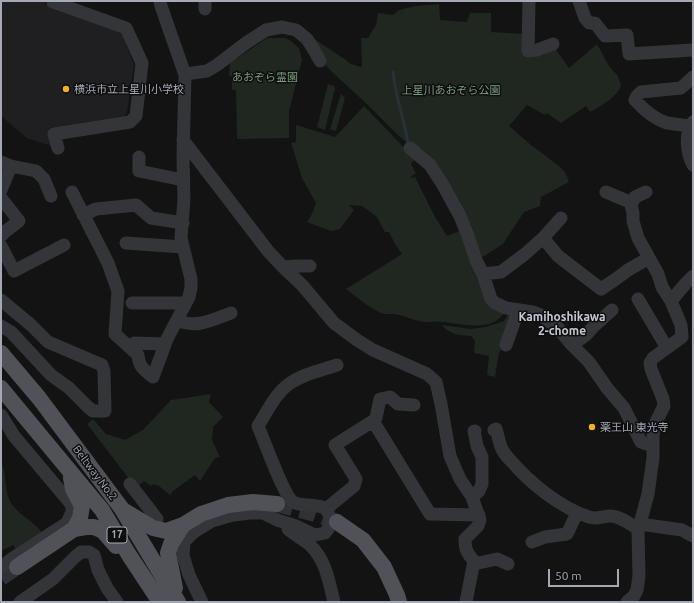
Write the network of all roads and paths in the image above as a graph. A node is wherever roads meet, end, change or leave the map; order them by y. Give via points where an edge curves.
1 (53, 1) edge
2 (160, 1) edge
3 (529, 1) edge
4 (579, 1) edge
5 (553, 44) dead end
6 (693, 50) edge
7 (320, 61) dead end
8 (185, 74) junction
9 (693, 77) edge
10 (691, 124) edge
11 (183, 140) junction
12 (58, 148) dead end
13 (410, 148) dead end
14 (140, 157) dead end
15 (692, 160) edge
16 (6, 164) edge
17 (183, 180) junction
18 (1, 190) edge
19 (608, 191) dead end
20 (646, 192) dead end
21 (50, 196) dead end
22 (1, 198) edge
23 (72, 198) dead end
24 (632, 203) junction
25 (83, 215) junction
26 (561, 218) dead end
27 (183, 223) junction
28 (1, 236) edge
29 (543, 238) junction
30 (126, 244) dead end
31 (64, 245) dead end
32 (1, 246) edge
33 (183, 247) junction
34 (649, 258) junction
35 (310, 266) dead end
36 (283, 267) junction
37 (483, 274) junction
38 (693, 276) edge
39 (638, 299) dead end
40 (1, 300) edge
41 (671, 301) junction
42 (132, 303) dead end
43 (185, 303) junction
44 (512, 310) junction
45 (612, 310) dead end
46 (231, 313) dead end
47 (177, 320) junction
48 (1, 326) edge
49 (134, 342) dead end
50 (165, 344) junction
51 (572, 345) junction
52 (506, 346) dead end
53 (667, 348) junction
54 (1, 353) edge
55 (338, 365) dead end
56 (1, 388) edge
57 (414, 405) dead end
58 (1, 415) edge
59 (373, 420) junction
60 (494, 430) dead end
61 (476, 431) dead end
62 (653, 446) junction
63 (70, 471) junction
64 (130, 484) dead end
65 (472, 497) junction
66 (122, 509) junction
67 (326, 509) junction
68 (277, 512) junction
69 (577, 512) junction
70 (479, 515) junction
71 (157, 519) dead end
72 (338, 522) tunnel mouth
73 (183, 524) junction
74 (639, 526) junction
75 (74, 529) junction
76 (693, 536) edge
77 (532, 542) dead end
78 (130, 556) junction
79 (474, 564) junction
80 (508, 564) dead end
81 (1, 567) tunnel mouth
82 (17, 567) tunnel mouth
83 (177, 601) edge
84 (20, 602) edge
85 (116, 602) edge
86 (160, 602) edge
87 (202, 602) edge
88 (334, 602) edge
89 (399, 602) edge
90 (466, 602) edge
91 (626, 602) edge

1 - 12 street via 126,28 142,63 136,116 130,122 54,134
2 - 8 street
3 - 5 street via 528,51
4 - 6 street via 585,18 589,23 595,23 605,36 627,35 629,54
7 - 8 street via 307,39 296,30 282,27 266,30 207,71
8 - 11 street
9 - 10 street via 681,88 641,92 635,100 656,118 666,122
10 - 15 street via 688,153
11 - 17 street
11 - 36 street
13 - 37 street via 430,165 443,185 460,216
14 - 17 street via 139,171
16 - 18 street
16 - 21 street via 36,171 44,178
17 - 27 street
19 - 24 street
20 - 24 street via 635,197
22 - 28 street via 18,221
23 - 25 street
24 - 34 street via 638,238
25 - 27 street via 96,209 136,205 151,218
25 - 50 street via 108,263 118,290 115,334 138,355 138,363 153,377
26 - 29 street
27 - 33 street
29 - 34 street via 558,256 601,289
29 - 37 street via 501,272
30 - 33 street
31 - 32 street via 14,271
33 - 43 street via 191,279 189,297
34 - 41 street
35 - 36 street
36 - 65 street via 360,349 373,350 427,374 436,382 450,456 460,479
37 - 44 street via 491,299 500,306
38 - 41 street
39 - 53 street
40 - 48 street via 48,342 102,365 105,411 93,411 89,408 69,388 51,376 12,332
41 - 53 street via 681,325 682,337
42 - 43 street
43 - 47 street
44 - 51 street via 533,312 541,316 558,328
44 - 52 street
45 - 51 street
46 - 47 street via 201,324
47 - 50 street
49 - 50 street
51 - 62 street via 589,362 624,408 641,442
53 - 62 street via 650,363 664,406 656,422
54 - 66 main road, Beltway No.2 / 17 via 39,398
55 - 67 street via 306,374 289,384 278,395 258,426 281,481 294,503
56 - 63 main road, Beltway No.2 / 17
57 - 59 street via 398,404 390,397 380,399 376,418
58 - 81 street via 14,436 72,505 67,523
59 - 67 street via 335,445 356,479 354,486
59 - 70 street via 430,514
60 - 69 street via 496,429 501,448 522,473 555,500
61 - 65 street via 477,446 482,458 482,484
62 - 74 street via 648,494
63 - 75 main road via 73,489 82,506 80,518
63 - 78 main road, Beltway No.2 / 17 via 102,510
64 - 71 street
65 - 70 street
66 - 73 main road via 153,528 166,531
66 - 83 main road, Beltway No.2 / 17
67 - 68 street via 331,518 331,526 325,534 315,534 296,526
68 - 73 main road via 253,502 228,505 201,514
68 - 87 street via 233,515 212,521 184,542 180,550
68 - 88 street via 293,533 312,547 321,559
69 - 74 street via 591,518 611,516
69 - 77 street via 567,534
70 - 79 street via 478,526 465,539 465,548
72 - 89 main road via 363,540 384,567
73 - 83 main road via 168,553
74 - 76 street via 682,530
74 - 91 street via 637,590
75 - 78 main road via 94,527
75 - 82 main road
78 - 86 main road, Beltway No.2 / 17
79 - 80 street via 497,559
79 - 90 street
84 - 85 street via 53,579 81,552 94,555 98,570

